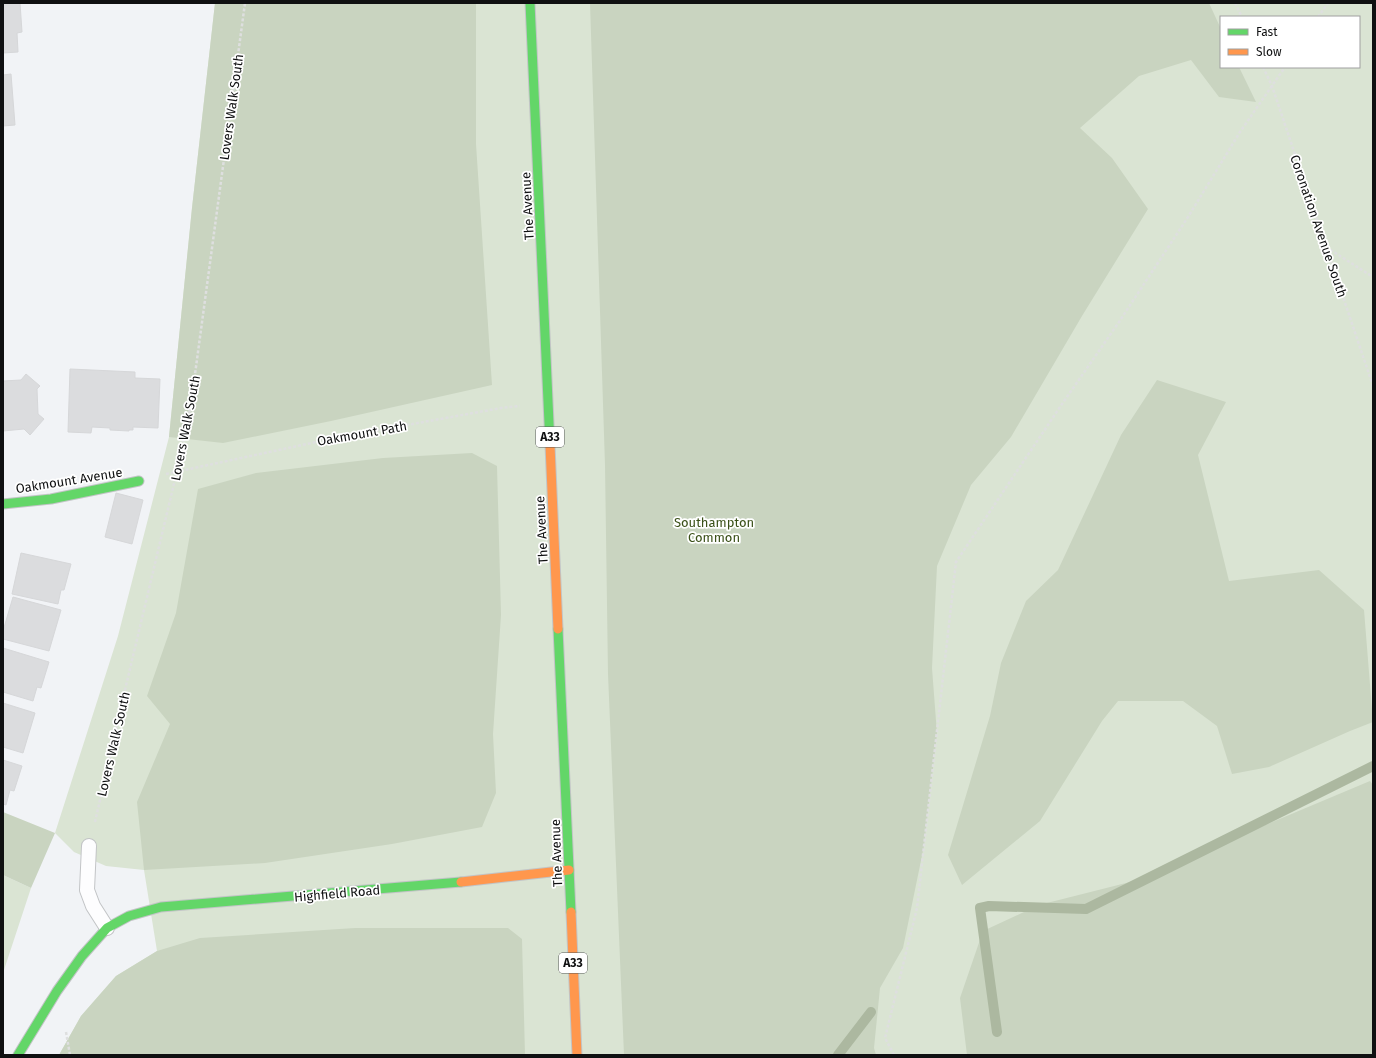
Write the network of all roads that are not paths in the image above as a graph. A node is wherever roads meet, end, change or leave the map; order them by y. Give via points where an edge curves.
1 (530, 3) edge
2 (139, 482) dead end
3 (3, 504) edge
4 (89, 846) road end
5 (569, 870) junction
6 (108, 928) junction
7 (18, 1055) edge
8 (577, 1055) edge

1 - 5 main road, The Avenue / A33
2 - 3 main road, Oakmount Avenue via 51,499
4 - 6 lane via 87,890 93,906
5 - 6 main road, Highfield Road via 487,880 161,907 130,916
5 - 8 main road, The Avenue / A33
6 - 7 main road, Highfield Road via 82,956

